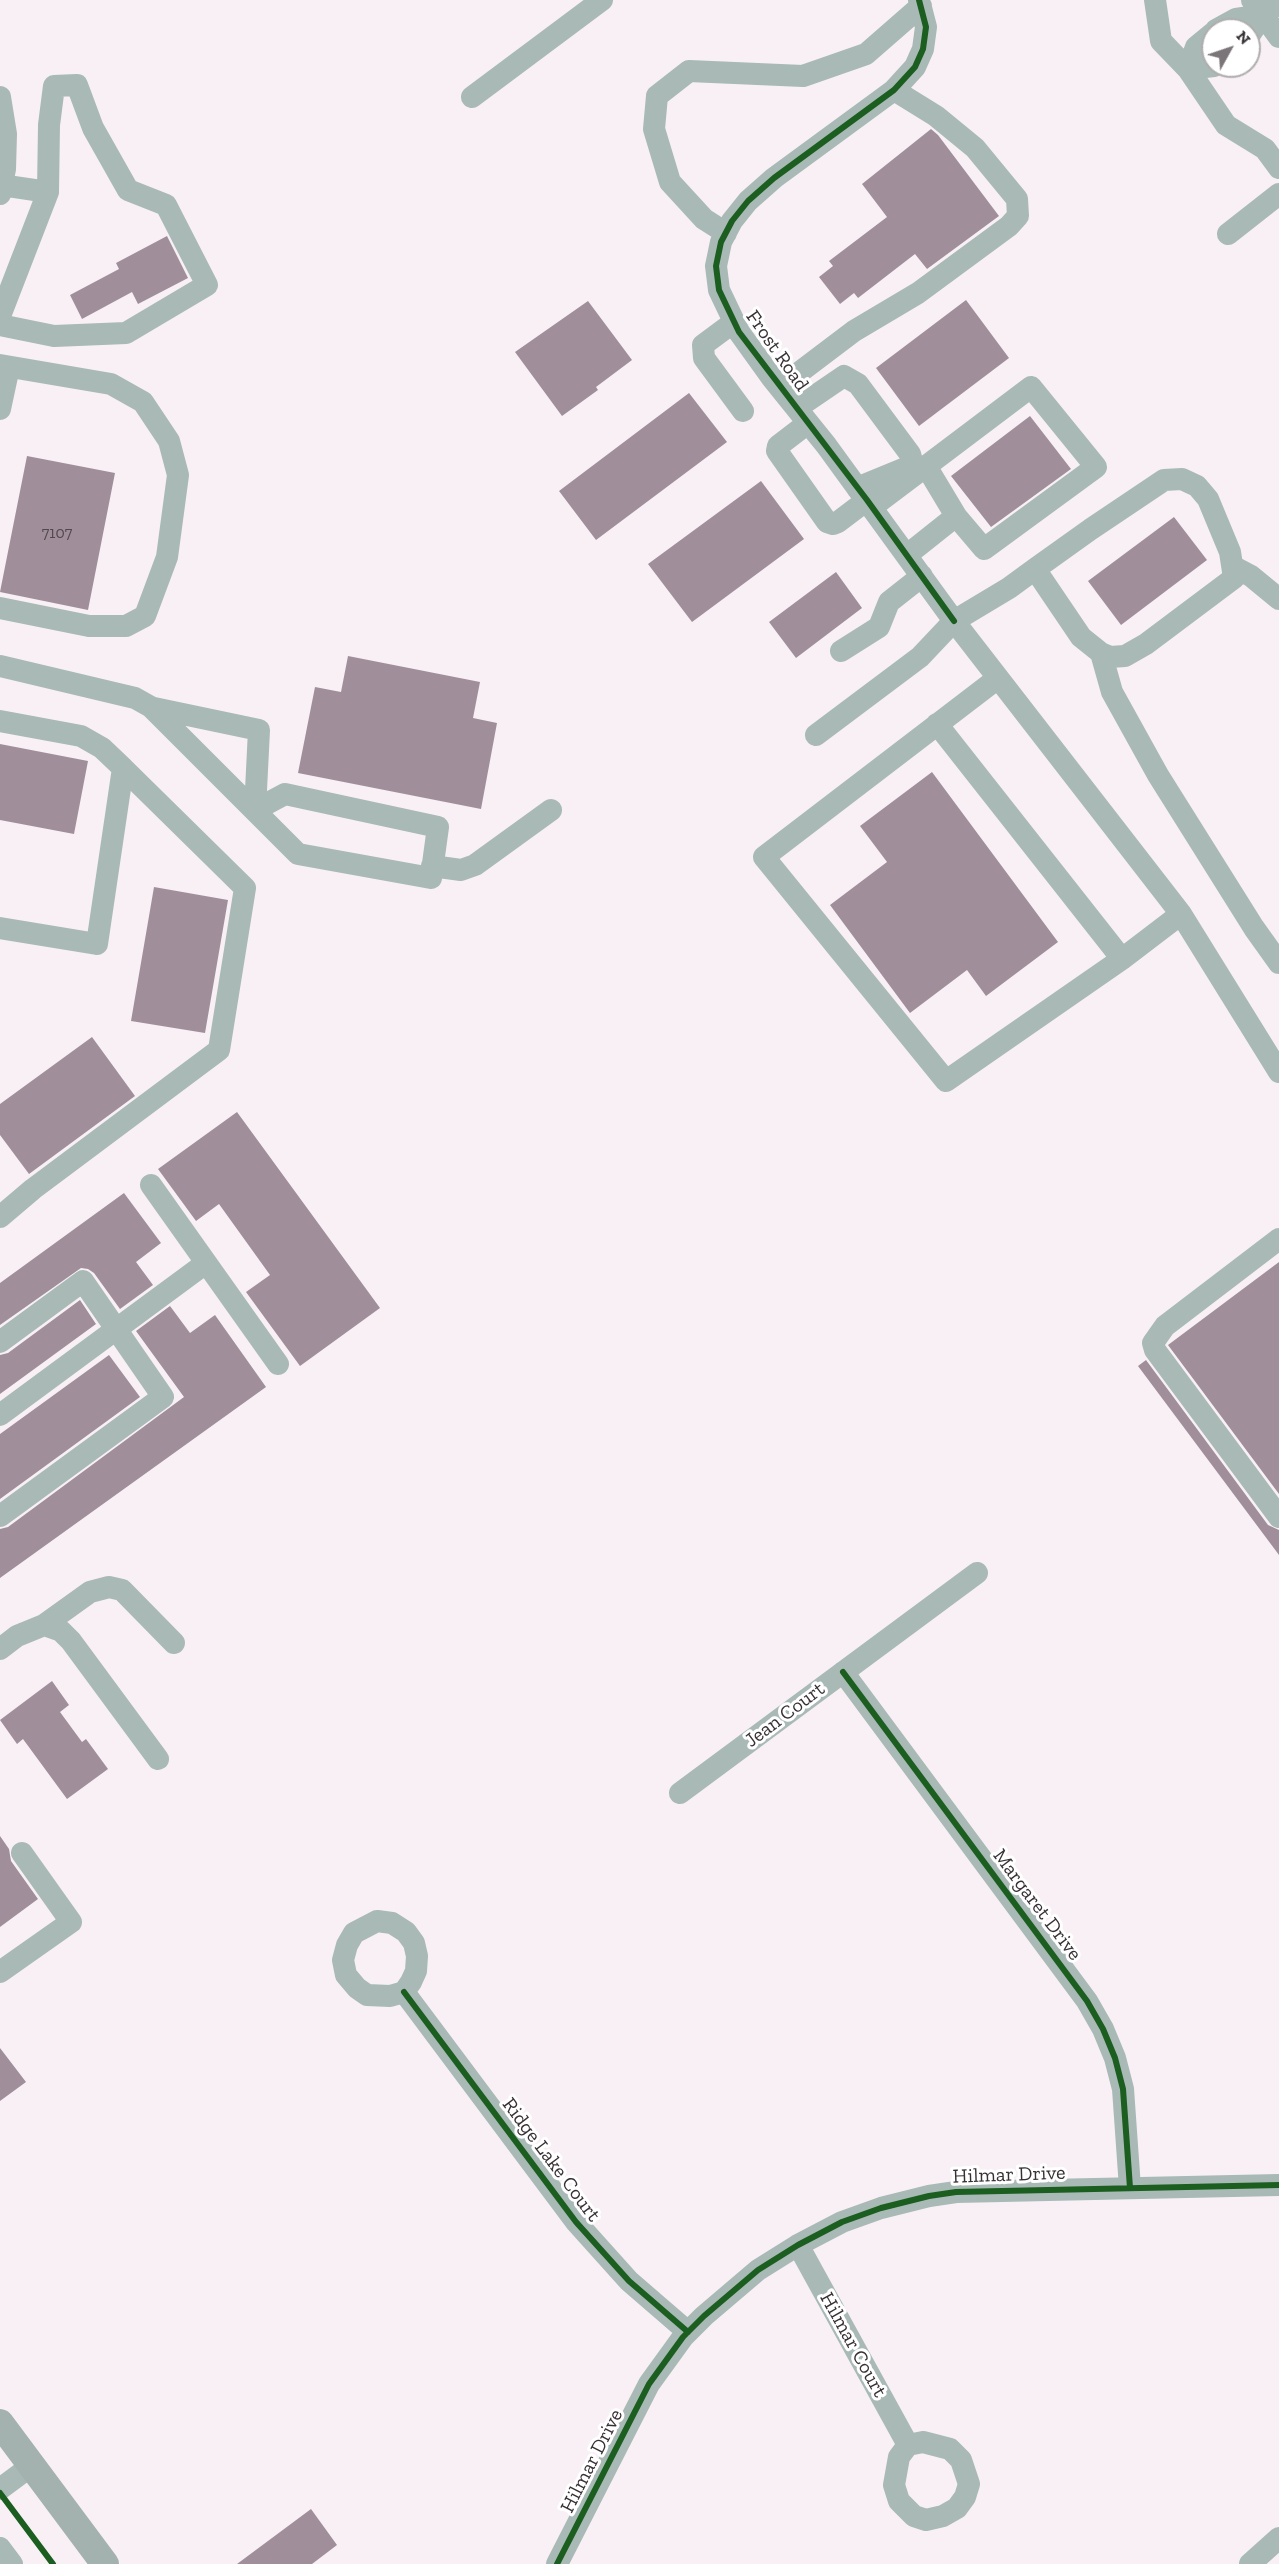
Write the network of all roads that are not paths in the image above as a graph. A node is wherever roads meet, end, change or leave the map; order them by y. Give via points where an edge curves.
1 (602, 0) edge
2 (1155, 0) edge
3 (920, 3) edge
4 (1265, 6) edge
5 (1238, 18) edge
6 (1279, 37) edge
7 (1201, 43) edge
8 (1201, 68) edge
9 (1188, 69) junction
10 (894, 90) junction
11 (0, 97) edge
12 (472, 97) dead end
13 (1279, 168) edge
14 (1, 188) edge
15 (48, 192) junction
16 (1279, 194) edge
17 (726, 234) junction
18 (1228, 234) dead end
19 (0, 316) edge
20 (734, 322) junction
21 (0, 325) edge
22 (4, 366) edge
23 (780, 387) junction
24 (0, 409) edge
25 (743, 411) dead end
26 (803, 416) junction
27 (926, 466) junction
28 (865, 498) junction
29 (957, 516) junction
30 (907, 555) junction
31 (1234, 567) junction
32 (1035, 569) junction
33 (922, 576) junction
34 (1279, 599) edge
35 (0, 608) edge
36 (954, 621) junction
37 (840, 651) dead end
38 (1101, 653) junction
39 (0, 666) edge
40 (998, 678) junction
41 (151, 707) junction
42 (0, 721) edge
43 (937, 724) junction
44 (816, 735) dead end
45 (123, 768) junction
46 (255, 810) junction
47 (551, 810) dead end
48 (432, 866) junction
49 (1181, 914) junction
50 (0, 928) edge
51 (1122, 959) junction
52 (1279, 963) edge
53 (1279, 1072) edge
54 (151, 1185) dead end
55 (0, 1217) edge
56 (1279, 1239) edge
57 (206, 1263) junction
58 (117, 1329) junction
59 (0, 1342) edge
60 (278, 1364) dead end
61 (0, 1415) edge
62 (0, 1516) edge
63 (1279, 1517) edge
64 (977, 1573) dead end
65 (44, 1625) junction
66 (174, 1643) dead end
67 (0, 1649) edge
68 (843, 1672) junction
69 (158, 1759) dead end
70 (680, 1793) dead end
71 (22, 1853) dead end
72 (0, 1972) edge
73 (404, 1992) dead end
74 (1279, 2185) edge
75 (1131, 2188) junction
76 (798, 2245) junction
77 (688, 2332) junction
78 (0, 2423) edge
79 (908, 2445) dead end
80 (31, 2466) junction
81 (0, 2489) edge
82 (1279, 2538) edge
83 (0, 2548) edge
84 (12, 2564) edge
85 (105, 2564) edge
86 (557, 2564) edge
87 (1250, 2564) edge

1 - 12 street
2 - 9 street via 1161,41
3 - 10 street, Frost Road via 926,27 923,49 915,67
3 - 17 street via 866,54 803,76 689,71 657,96 654,129 670,182 704,219
4 - 5 street
4 - 6 street
7 - 9 street
8 - 9 street
9 - 13 street via 1226,125 1265,149
10 - 17 street, Frost Road via 774,178 748,201
10 - 23 street via 936,116 975,148 1017,199 1018,216 1010,226 918,293 854,331
11 - 14 street via 6,134
14 - 15 street
15 - 19 street
15 - 21 street via 54,86 77,85 93,128 128,189 166,206 207,285 126,333 54,336
16 - 18 street
17 - 20 street, Frost Road via 716,266 719,290
20 - 23 street, Frost Road
20 - 25 street via 703,345 704,358
22 - 24 street
22 - 35 street via 111,384 143,402 169,441 178,475 167,557 145,616 126,626 88,626
23 - 26 street, Frost Road
26 - 28 street, Frost Road
26 - 28 street via 777,451 827,522 838,522
26 - 28 street via 844,376 858,384 910,453 913,465
27 - 28 street
27 - 29 street
27 - 29 street via 1031,387 1096,467 984,549
28 - 30 street, Frost Road
29 - 30 street
30 - 33 street, Frost Road
31 - 32 street via 1208,499 1197,486 1182,479 1164,480
31 - 34 street
31 - 38 street via 1234,578 1146,644 1125,656
32 - 36 street
32 - 38 street via 1081,637
33 - 36 street, Frost Road
33 - 37 street via 890,602 879,627
36 - 40 street, Frost Road
36 - 44 street via 920,657
38 - 52 street via 1112,692 1158,775
39 - 41 street via 135,698
40 - 43 street
40 - 49 street, Frost Road
41 - 46 street
41 - 46 street via 259,730
42 - 45 street via 81,736 102,748
43 - 51 street
43 - 51 street via 764,856 946,1081
45 - 50 street via 98,944
45 - 55 street via 245,888 219,1050
46 - 48 street via 298,854 431,878
46 - 48 street via 285,794 438,827
47 - 48 street via 476,865 461,870
49 - 51 street
49 - 53 street, Frost Road
54 - 57 street
56 - 63 street via 1165,1326 1153,1343
57 - 58 street
57 - 60 street
58 - 59 street via 83,1281
58 - 61 street
58 - 62 street via 163,1397
64 - 68 street, Jean Court
65 - 66 street via 90,1592 109,1587 123,1590
65 - 67 street via 17,1636
65 - 69 street via 61,1631 71,1641
68 - 70 street, Jean Court
68 - 75 street, Margaret Drive via 1098,2019 1123,2089
71 - 72 street via 70,1922
73 - 77 street, Ridge Lake Court via 583,2231 629,2281
74 - 75 street, Hilmar Drive
75 - 76 street, Hilmar Drive via 989,2190 929,2196 842,2222
76 - 77 street, Hilmar Drive via 758,2270
76 - 79 street, Hilmar Court
77 - 86 street, Hilmar Drive via 649,2384
78 - 80 main road
80 - 81 street
80 - 85 main road
82 - 87 street
83 - 84 street

